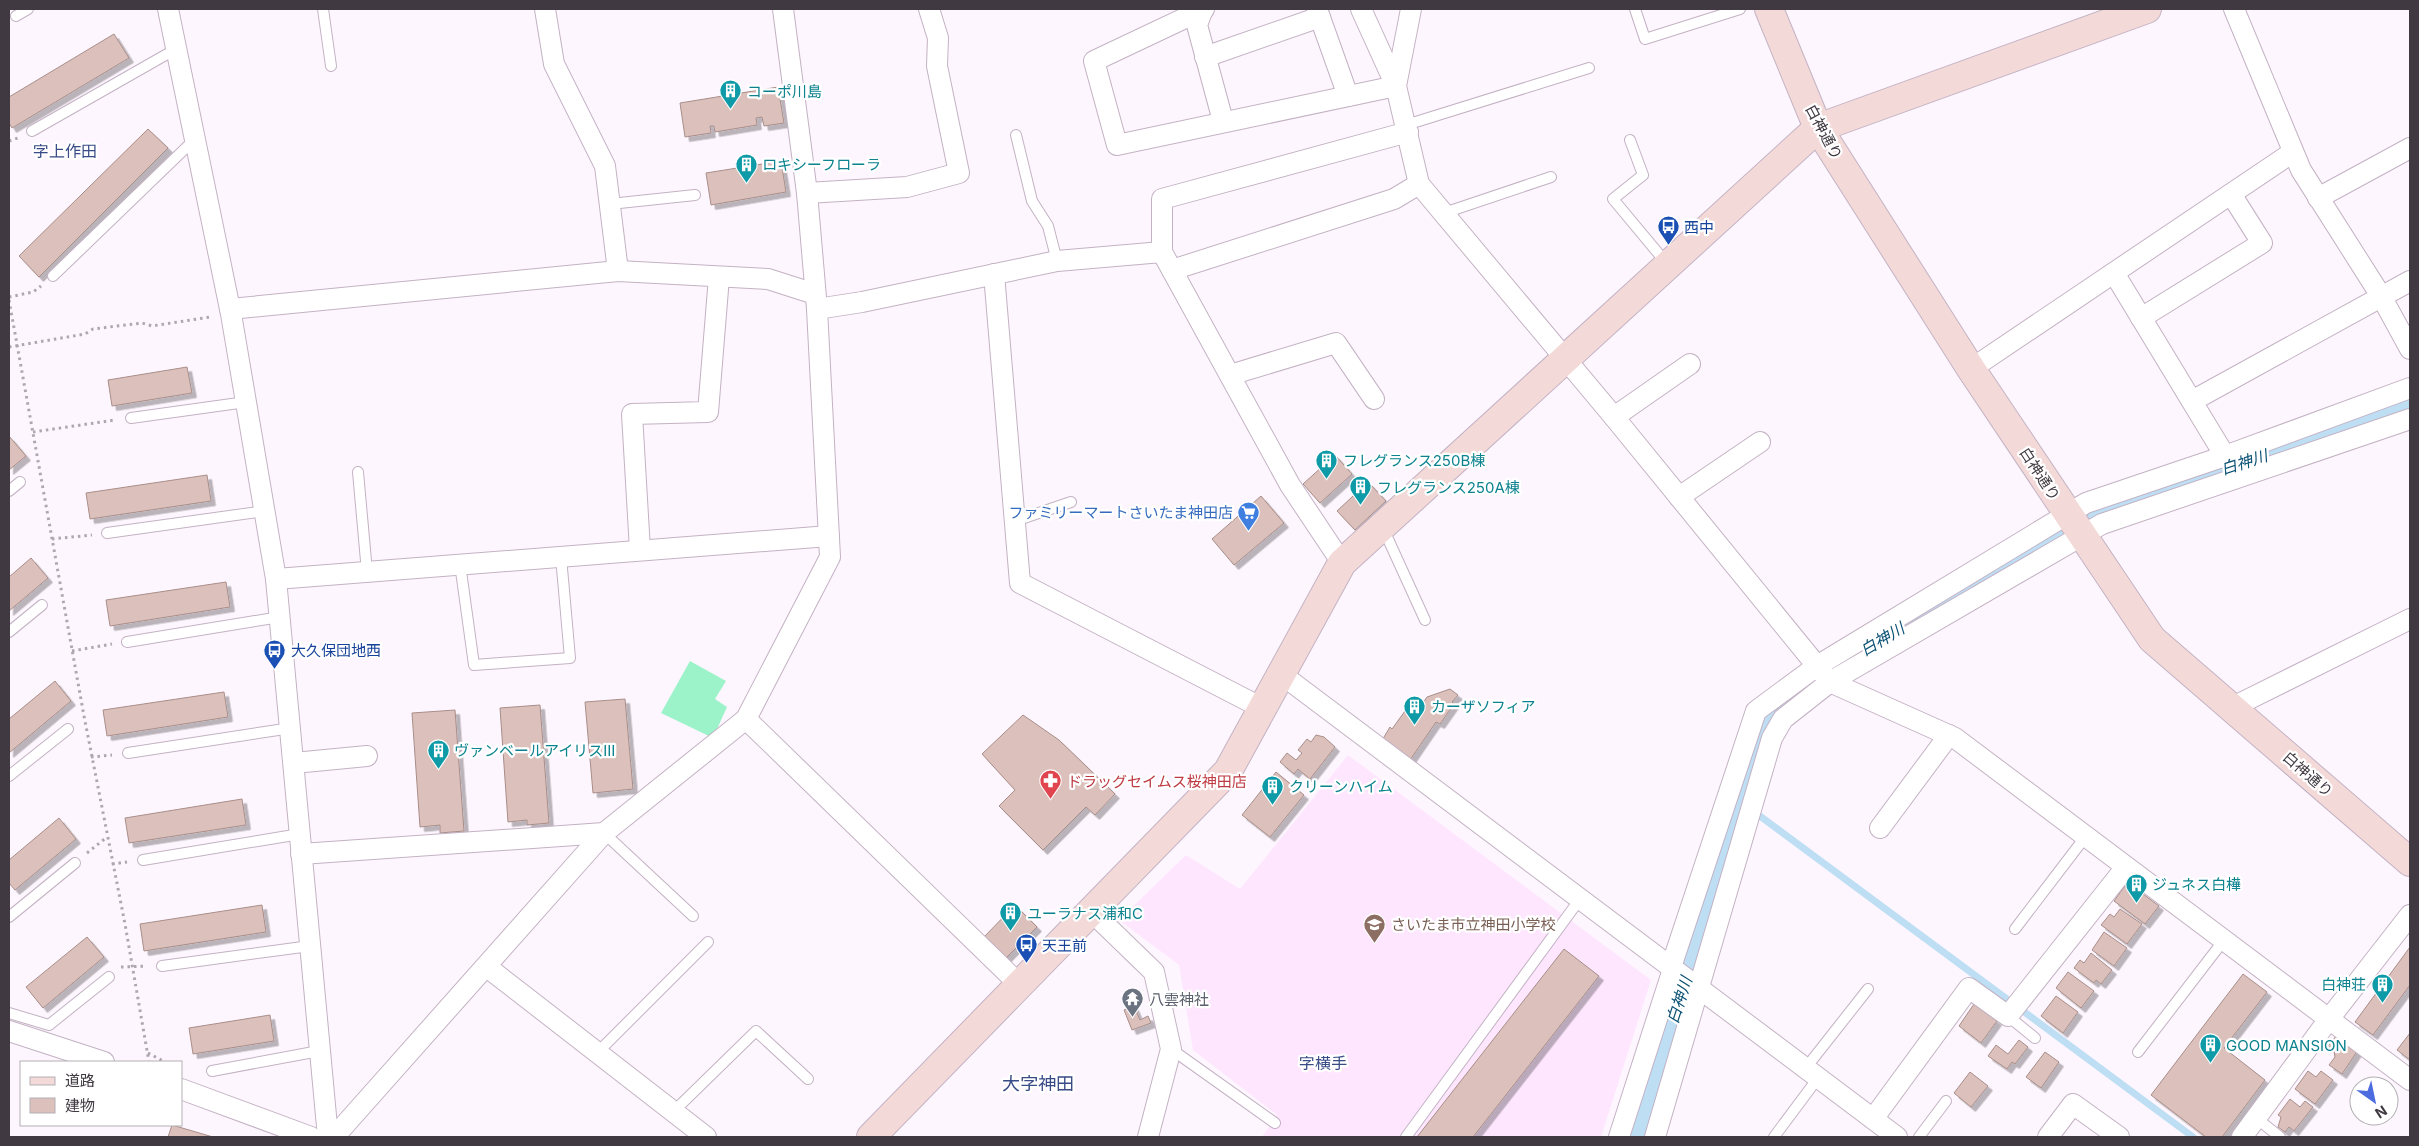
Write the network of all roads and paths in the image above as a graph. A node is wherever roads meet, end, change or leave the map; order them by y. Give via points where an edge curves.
1 (28, 9) edge
2 (168, 9) edge
3 (323, 9) edge
4 (545, 9) edge
5 (783, 9) edge
6 (929, 9) edge
7 (1203, 9) edge
8 (1361, 9) edge
9 (1411, 9) edge
10 (1635, 9) edge
11 (1740, 9) edge
12 (1769, 9) edge
13 (2234, 9) edge
14 (2141, 10) edge
15 (1319, 13) edge
16 (16, 16) dead end
17 (176, 49) junction
18 (1205, 57) junction
19 (331, 66) dead end
20 (1590, 68) dead end
21 (1396, 86) junction
22 (1348, 96) junction
23 (1223, 121) junction
24 (1818, 128) junction
25 (1407, 129) junction
26 (32, 132) dead end
27 (1016, 135) dead end
28 (194, 140) junction
29 (1630, 140) dead end
30 (2410, 148) edge
31 (2293, 152) junction
32 (1551, 177) dead end
33 (1420, 184) junction
34 (807, 193) junction
35 (2231, 194) junction
36 (695, 195) dead end
37 (2318, 198) junction
38 (610, 204) junction
39 (1444, 213) junction
40 (1162, 252) junction
41 (1057, 261) junction
42 (1668, 265) junction
43 (1172, 270) junction
44 (618, 271) junction
45 (2114, 273) junction
46 (994, 274) junction
47 (53, 276) joint
48 (719, 276) junction
49 (2410, 281) edge
50 (2381, 296) junction
51 (9, 298) edge
52 (816, 301) junction
53 (230, 312) junction
54 (2141, 318) junction
55 (17, 346) junction
56 (9, 347) edge
57 (2410, 349) edge
58 (1567, 359) junction
59 (1690, 364) dead end
60 (1970, 369) junction
61 (1230, 375) junction
62 (2410, 388) edge
63 (1374, 399) dead end
64 (2192, 401) junction
65 (246, 402) junction
66 (1614, 417) junction
67 (131, 418) joint
68 (2410, 419) edge
69 (33, 432) junction
70 (1760, 442) dead end
71 (2225, 456) junction
72 (358, 472) dead end
73 (20, 482) dead end
74 (9, 491) edge
75 (1679, 497) junction
76 (1071, 502) dead end
77 (265, 511) junction
78 (1015, 521) junction
79 (2074, 525) junction
80 (1382, 526) junction
81 (108, 533) joint
82 (829, 536) junction
83 (52, 539) junction
84 (640, 550) junction
85 (561, 557) junction
86 (1342, 563) junction
87 (460, 564) junction
88 (367, 572) junction
89 (276, 579) junction
90 (42, 605) dead end
91 (280, 617) junction
92 (2410, 618) edge
93 (1425, 620) dead end
94 (9, 632) edge
95 (127, 642) joint
96 (72, 651) junction
97 (1281, 674) junction
98 (1824, 674) junction
99 (1262, 708) junction
100 (2231, 708) junction
101 (746, 719) junction
102 (291, 728) junction
103 (68, 729) dead end
104 (1950, 735) junction
105 (128, 753) joint
106 (367, 756) dead end
107 (91, 757) junction
108 (294, 763) junction
109 (9, 776) edge
110 (1880, 828) dead end
111 (604, 833) junction
112 (2086, 836) junction
113 (107, 837) junction
114 (300, 844) junction
115 (143, 860) dead end
116 (2410, 862) edge
117 (75, 863) joint
118 (2126, 867) junction
119 (1580, 899) junction
120 (1092, 912) junction
121 (2410, 915) edge
122 (693, 916) dead end
123 (9, 917) edge
124 (2015, 929) dead end
125 (2224, 940) junction
126 (708, 942) dead end
127 (310, 946) junction
128 (162, 966) joint
129 (133, 967) junction
130 (487, 967) junction
131 (1673, 969) junction
132 (109, 977) joint
133 (1020, 985) junction
134 (1868, 988) dead end
135 (1699, 989) junction
136 (9, 1013) edge
137 (2008, 1016) junction
138 (2329, 1019) junction
139 (9, 1031) edge
140 (2035, 1038) dead end
141 (1171, 1049) junction
142 (319, 1051) junction
143 (2138, 1052) dead end
144 (148, 1053) junction
145 (597, 1053) junction
146 (101, 1061) edge
147 (149, 1061) edge
148 (163, 1061) edge
149 (212, 1071) dead end
150 (1812, 1074) junction
151 (808, 1079) dead end
152 (2410, 1080) edge
153 (182, 1089) edge
154 (1946, 1101) dead end
155 (673, 1112) junction
156 (2256, 1118) junction
157 (1872, 1119) junction
158 (1275, 1123) dead end
159 (311, 1137) edge
160 (328, 1137) edge
161 (334, 1137) edge
162 (706, 1137) edge
163 (871, 1137) edge
164 (1148, 1137) edge
165 (1406, 1137) edge
166 (1619, 1137) edge
167 (1655, 1137) edge
168 (1774, 1137) edge
169 (1897, 1137) edge
170 (1919, 1137) edge
171 (2048, 1137) edge
172 (2119, 1137) edge
173 (2242, 1137) edge
174 (2280, 1137) edge

1 - 16 lane
2 - 17 street
3 - 19 lane
4 - 38 street via 554,64 605,166
5 - 34 street
6 - 34 street via 938,38 937,66 959,173 907,187
7 - 18 street via 1197,25
7 - 23 street via 1094,61 1117,145
8 - 21 street
9 - 21 street
10 - 11 lane via 1645,39
12 - 24 street, 白神通り
13 - 31 street
14 - 24 street
15 - 18 street
15 - 22 street
17 - 26 lane
17 - 28 street
18 - 23 street
20 - 25 lane
21 - 22 street
21 - 25 street
22 - 23 street
24 - 42 street
24 - 60 street, 白神通り
25 - 33 street
25 - 40 street via 1162,198
27 - 41 lane via 1032,201 1048,226
28 - 47 lane
28 - 53 street
29 - 42 lane via 1643,175 1613,199
30 - 37 street
31 - 35 street
31 - 37 street
32 - 39 lane
33 - 39 street
33 - 43 street via 1394,199
34 - 52 street
35 - 45 street
35 - 54 street via 2262,243
36 - 38 lane
37 - 50 street
38 - 44 street
39 - 58 street
40 - 41 street
40 - 43 street
41 - 46 street
42 - 58 street
43 - 61 street
44 - 48 street
44 - 53 street
45 - 54 street
45 - 60 street
46 - 52 street via 862,302
46 - 78 street
47 - 51 path via 33,292
48 - 52 street via 768,279
48 - 84 street via 708,412 632,414
49 - 50 street
50 - 57 street
50 - 64 street
51 - 55 path
52 - 82 street
53 - 55 path via 152,326 142,323 93,329 85,334
53 - 65 street
54 - 64 street
55 - 56 path
55 - 69 path
58 - 66 street
58 - 80 street
59 - 66 street
60 - 79 street, 白神通り
61 - 63 street via 1336,343
61 - 86 street via 1290,485
62 - 71 street
64 - 71 street
65 - 67 lane
65 - 77 street
66 - 75 street
67 - 69 path
68 - 79 street via 2102,524
69 - 83 path
70 - 75 street
71 - 79 street via 2086,503
72 - 88 lane
73 - 74 lane
75 - 98 street
76 - 78 lane
77 - 81 lane
77 - 89 street
78 - 99 street via 1020,583
79 - 98 street
79 - 98 street
79 - 100 street, 白神通り via 2152,639
80 - 86 street
80 - 93 lane
81 - 83 path
82 - 84 street
82 - 101 street via 830,557
83 - 96 path
84 - 85 street
85 - 87 street
85 - 87 lane via 570,658 474,665
86 - 97 street
87 - 88 street
88 - 89 street
89 - 91 street
90 - 94 lane
91 - 95 lane
91 - 102 street
92 - 100 street
95 - 96 path
96 - 107 path
97 - 99 street
97 - 119 street
98 - 104 street
98 - 131 street via 1756,711
98 - 135 street via 1783,719 1772,738
99 - 120 street via 1228,771
100 - 116 street, 白神通り
101 - 111 street
101 - 133 street
102 - 105 lane
102 - 108 street
103 - 109 lane
104 - 110 street
104 - 112 street
105 - 107 path
106 - 108 street
107 - 113 path
108 - 114 street
111 - 114 street
111 - 122 lane
111 - 130 street
112 - 118 street
112 - 124 lane
113 - 117 path
113 - 129 path
114 - 115 lane
114 - 127 street
117 - 123 lane
118 - 125 street
118 - 137 street
119 - 131 street
119 - 165 lane
120 - 133 street
120 - 141 street via 1154,972
121 - 138 street
125 - 138 street
125 - 143 lane
126 - 145 lane
127 - 128 lane
127 - 142 street
128 - 129 path
129 - 132 path via 122,966
129 - 144 path
130 - 145 street
130 - 161 street
131 - 135 street
131 - 166 street
132 - 136 lane via 49,1025
133 - 163 street
134 - 150 lane
135 - 150 street
135 - 167 street
137 - 140 lane
137 - 157 street via 1969,988
138 - 152 street
138 - 156 street
139 - 146 street
141 - 158 lane
141 - 164 street
142 - 149 lane
142 - 160 street
144 - 147 path
144 - 148 path
145 - 155 street
150 - 157 street
150 - 168 lane
151 - 155 lane via 756,1031
153 - 159 street
154 - 170 lane
155 - 162 street
156 - 173 street
156 - 174 lane
157 - 169 street
171 - 172 street via 2072,1104

